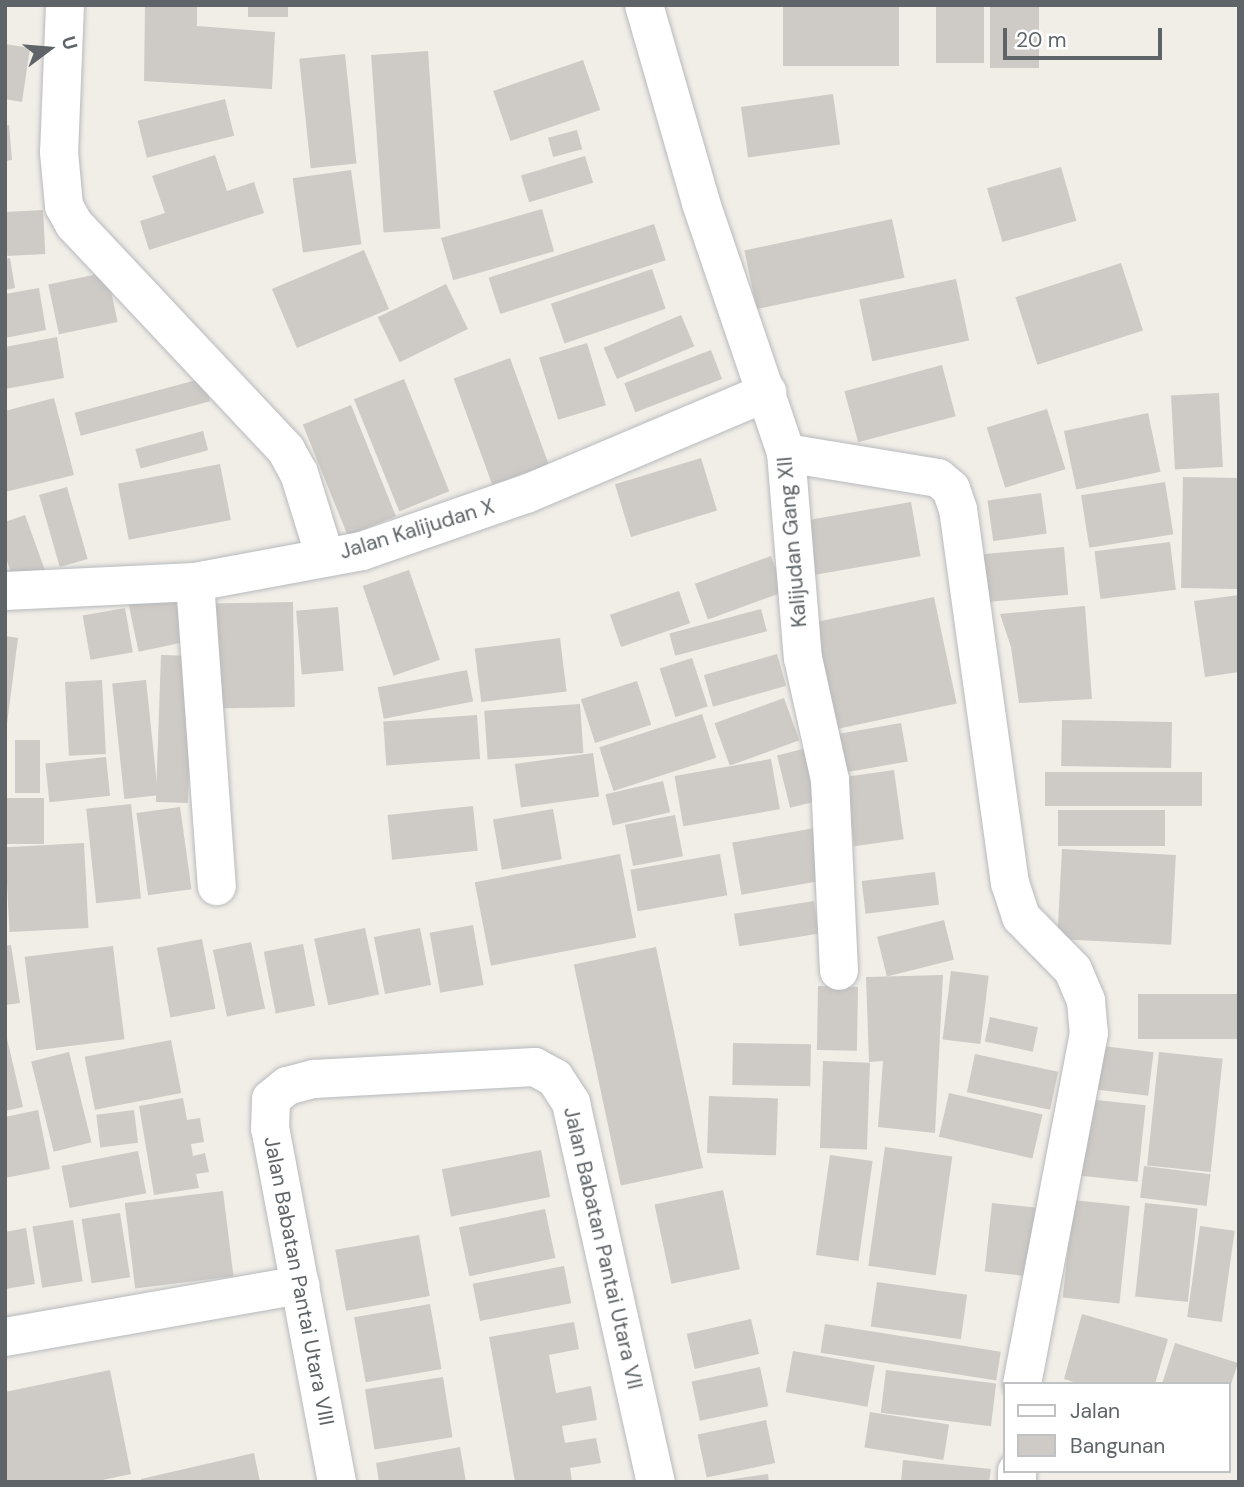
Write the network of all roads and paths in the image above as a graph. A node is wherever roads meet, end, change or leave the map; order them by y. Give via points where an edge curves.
1 (65, 5) edge
2 (644, 5) edge
3 (767, 392) junction
4 (786, 453) junction
5 (325, 557) junction
6 (195, 582) junction
7 (5, 591) edge
8 (217, 886) dead end
9 (839, 971) dead end
10 (287, 1086) joint
11 (300, 1285) junction
12 (5, 1337) edge
13 (1022, 1382) edge
14 (337, 1482) edge
15 (656, 1482) edge

1 - 5 street via 59,152 64,206 74,224 286,450 299,473
2 - 3 street, Kalijudan Gang XII via 701,203
3 - 4 street, Kalijudan Gang XII
3 - 5 street, Jalan Kalijudan X via 526,494 362,551
4 - 9 street, Kalijudan Gang XII via 803,658 830,780
4 - 13 street via 938,478 951,489 958,509 1010,883 1021,918 1073,970 1086,1001 1089,1033
5 - 6 street, Jalan Kalijudan X
6 - 7 street, Jalan Kalijudan X
6 - 8 street
10 - 11 street, Jalan Babatan Pantai Utara VIII via 271,1099 270,1129
10 - 15 street, Jalan Babatan Pantai Utara VII via 314,1079 536,1067 555,1078 572,1103
11 - 12 street
11 - 14 street, Jalan Babatan Pantai Utara VIII

